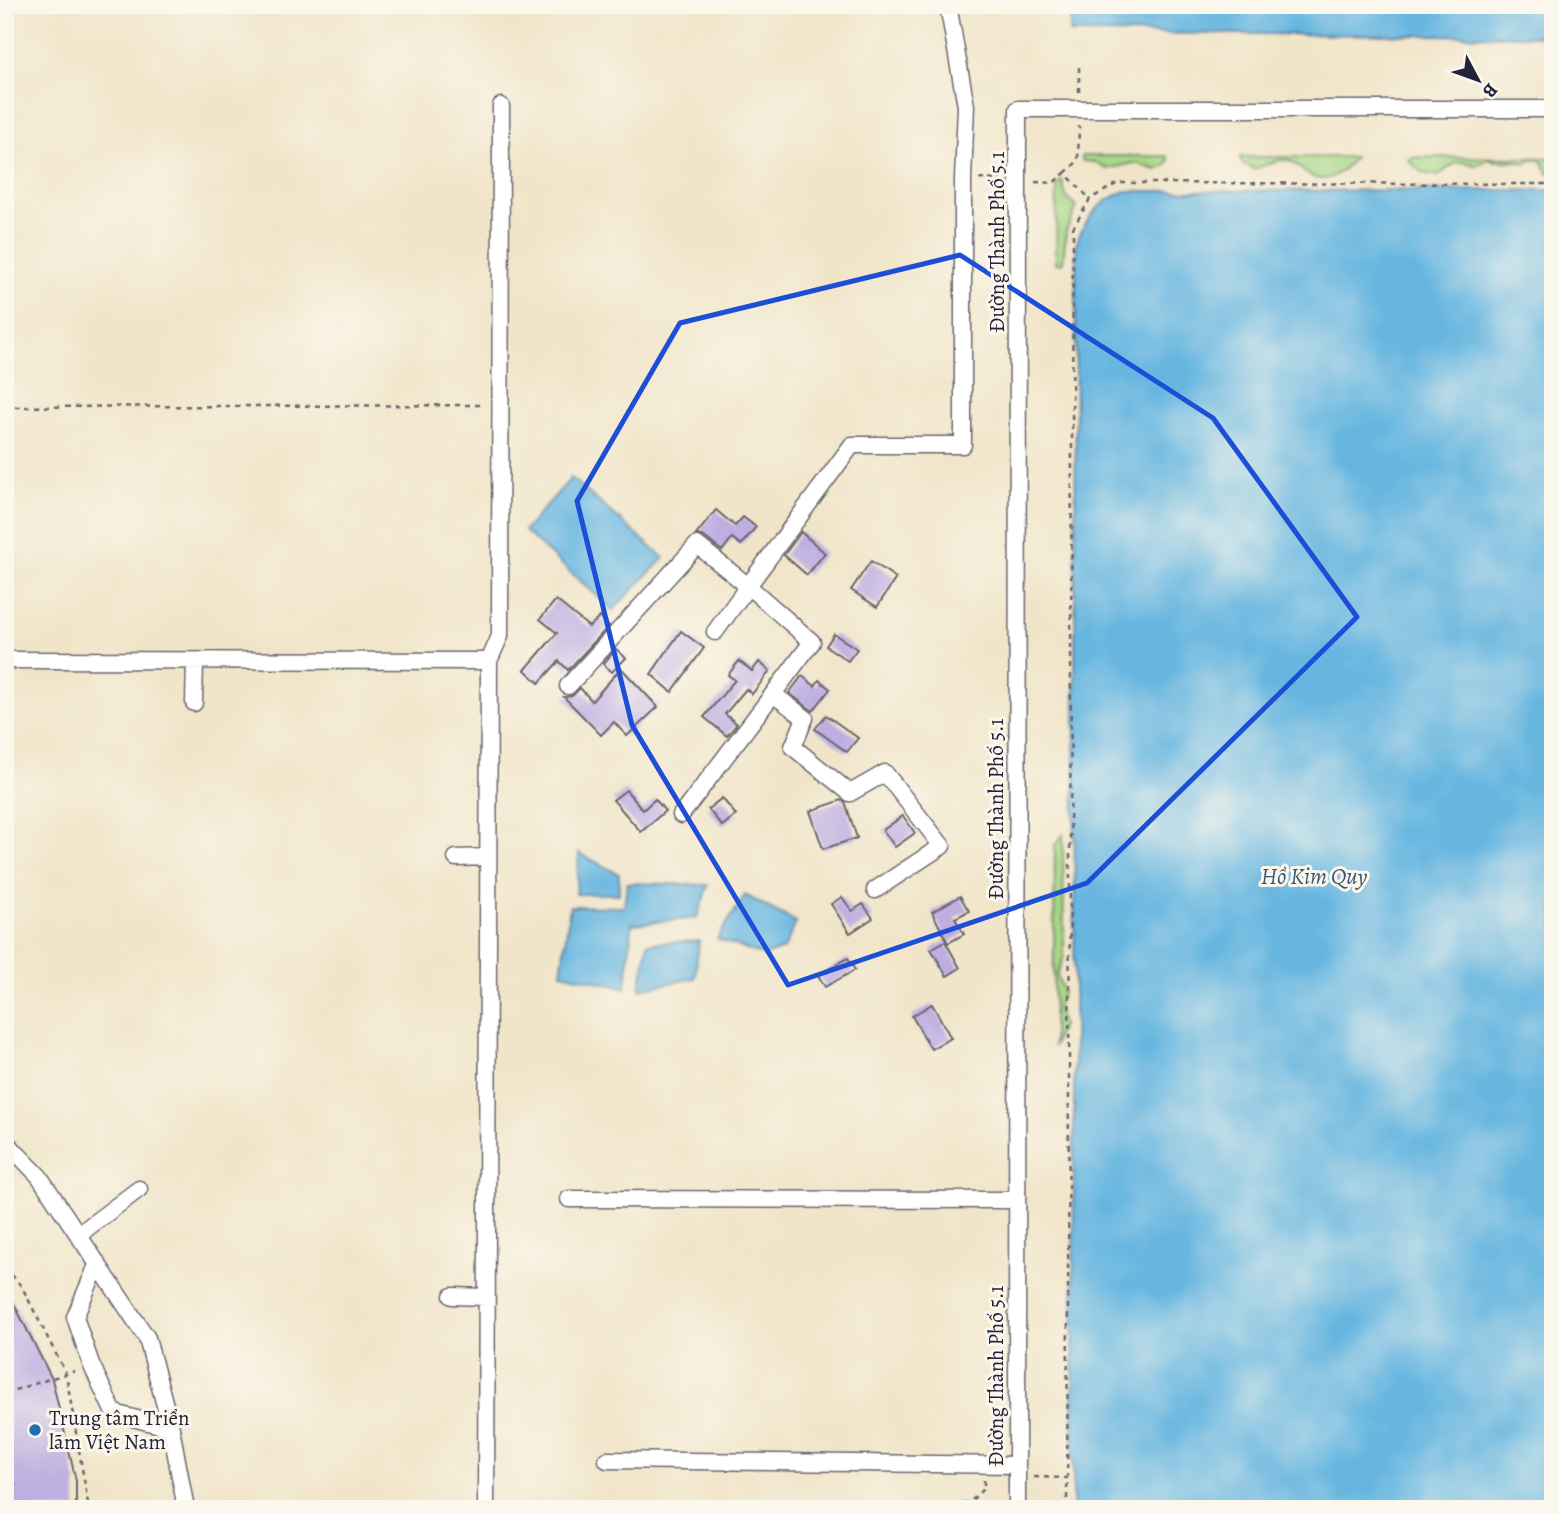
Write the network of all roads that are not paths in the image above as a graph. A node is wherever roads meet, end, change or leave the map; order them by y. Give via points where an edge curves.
1 (948, 5) edge
2 (502, 106) dead end
3 (1553, 109) edge
4 (748, 586) junction
5 (715, 632) dead end
6 (5, 660) edge
7 (195, 661) junction
8 (489, 661) junction
9 (568, 686) dead end
10 (774, 694) junction
11 (194, 703) dead end
12 (681, 815) dead end
13 (488, 857) junction
14 (456, 858) dead end
15 (875, 890) dead end
16 (5, 1141) edge
17 (139, 1189) dead end
18 (569, 1199) dead end
19 (1017, 1200) junction
20 (78, 1235) junction
21 (98, 1263) junction
22 (452, 1296) dead end
23 (486, 1297) junction
24 (171, 1428) junction
25 (607, 1460) dead end
26 (1016, 1465) junction
27 (186, 1509) edge
28 (486, 1509) edge
29 (1017, 1509) edge

1 - 4 street via 966,106 963,445 852,445
2 - 8 street via 500,636
3 - 19 street, Đường Thành Phố 5.1 via 1018,109
4 - 5 street
4 - 9 street via 697,545
4 - 10 street via 812,642
6 - 7 street
7 - 8 street
7 - 11 street
8 - 13 street
10 - 12 street
10 - 15 street via 805,719 793,747 850,793 885,773 942,846
13 - 14 street
13 - 23 street
16 - 20 street via 39,1177
17 - 20 street
18 - 19 street
19 - 26 street, Đường Thành Phố 5.1
20 - 21 street
21 - 24 street via 147,1338
21 - 24 street via 75,1317 91,1364 114,1413
22 - 23 street
23 - 28 street
24 - 27 street
25 - 26 street
26 - 29 street, Đường Thành Phố 5.1

